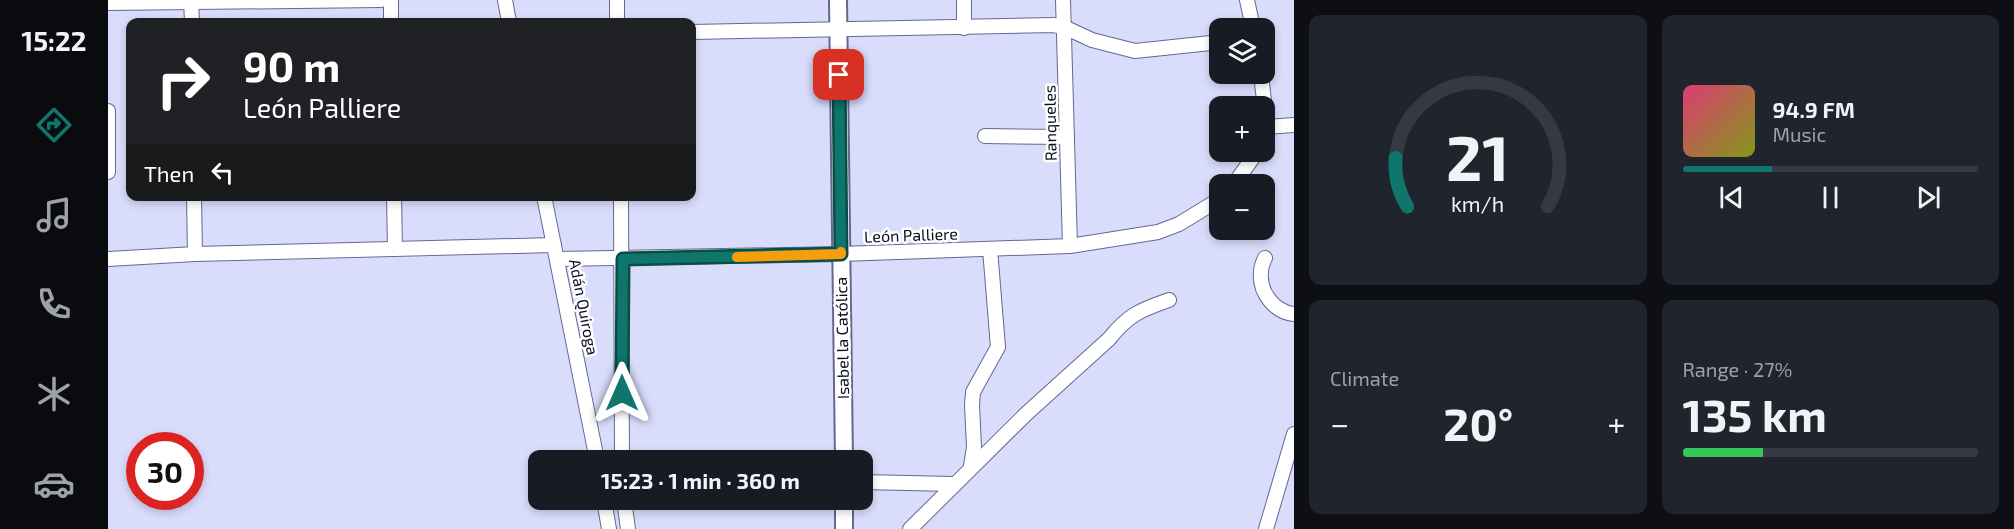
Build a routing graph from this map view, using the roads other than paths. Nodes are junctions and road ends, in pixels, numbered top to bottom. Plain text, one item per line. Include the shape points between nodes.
1 (381, 0) edge
2 (391, 0) edge
3 (505, 0) edge
4 (617, 0) edge
5 (838, 0) edge
6 (963, 0) edge
7 (1063, 0) edge
8 (1247, 0) edge
9 (191, 1) edge
10 (108, 3) edge
11 (192, 18) edge
12 (391, 18) edge
13 (508, 18) edge
14 (617, 18) edge
15 (1251, 18) edge
16 (1064, 27) junction
17 (964, 28) junction
18 (839, 30) junction
19 (696, 32) edge
20 (1209, 43) edge
21 (108, 111) edge
22 (1294, 125) edge
23 (1275, 128) edge
24 (985, 136) dead end
25 (1067, 137) junction
26 (108, 172) edge
27 (194, 201) edge
28 (394, 201) edge
29 (545, 201) edge
30 (621, 201) edge
31 (1209, 206) edge
32 (554, 245) junction
33 (1070, 246) junction
34 (395, 249) junction
35 (990, 249) junction
36 (195, 254) junction
37 (841, 254) junction
38 (1265, 258) dead end
39 (108, 259) edge
40 (558, 259) junction
41 (623, 259) junction
42 (1169, 300) dead end
43 (1294, 314) edge
44 (1294, 434) edge
45 (595, 450) edge
46 (622, 450) edge
47 (844, 450) edge
48 (971, 466) junction
49 (873, 482) edge
50 (953, 484) junction
51 (606, 510) edge
52 (625, 510) edge
53 (844, 510) edge
54 (609, 529) edge
55 (628, 529) edge
56 (844, 529) edge
57 (909, 529) edge
58 (1266, 529) edge

1 - 9 street
2 - 12 street
3 - 13 street
4 - 14 street
5 - 18 main road, Isabel la Católica
6 - 17 street
7 - 16 street, Ranqueles
8 - 15 street
9 - 10 street
9 - 11 street
16 - 17 street
16 - 20 street via 1092,40 1135,51
16 - 25 street, Ranqueles
17 - 18 street
18 - 19 street
18 - 37 main road, Isabel la Católica
21 - 26 street
22 - 23 street
24 - 25 street
25 - 33 street, Ranqueles
27 - 36 street
28 - 34 street
29 - 32 street, Adán Quiroga
30 - 41 street, Adán Quiroga
31 - 33 street, León Palliere via 1158,232
32 - 34 street
32 - 40 street, Adán Quiroga
33 - 35 street, León Palliere
34 - 36 street
35 - 37 street, León Palliere
35 - 48 street via 998,347 973,392
36 - 39 street
37 - 41 street, León Palliere
37 - 47 main road, Isabel la Católica
38 - 43 street via 1260,273 1268,299
40 - 41 street, León Palliere
40 - 45 street, Adán Quiroga
41 - 46 street, Adán Quiroga
42 - 48 street via 1131,316
44 - 58 street
48 - 50 street
49 - 50 street
50 - 57 street
51 - 54 street
52 - 55 street
53 - 56 main road

